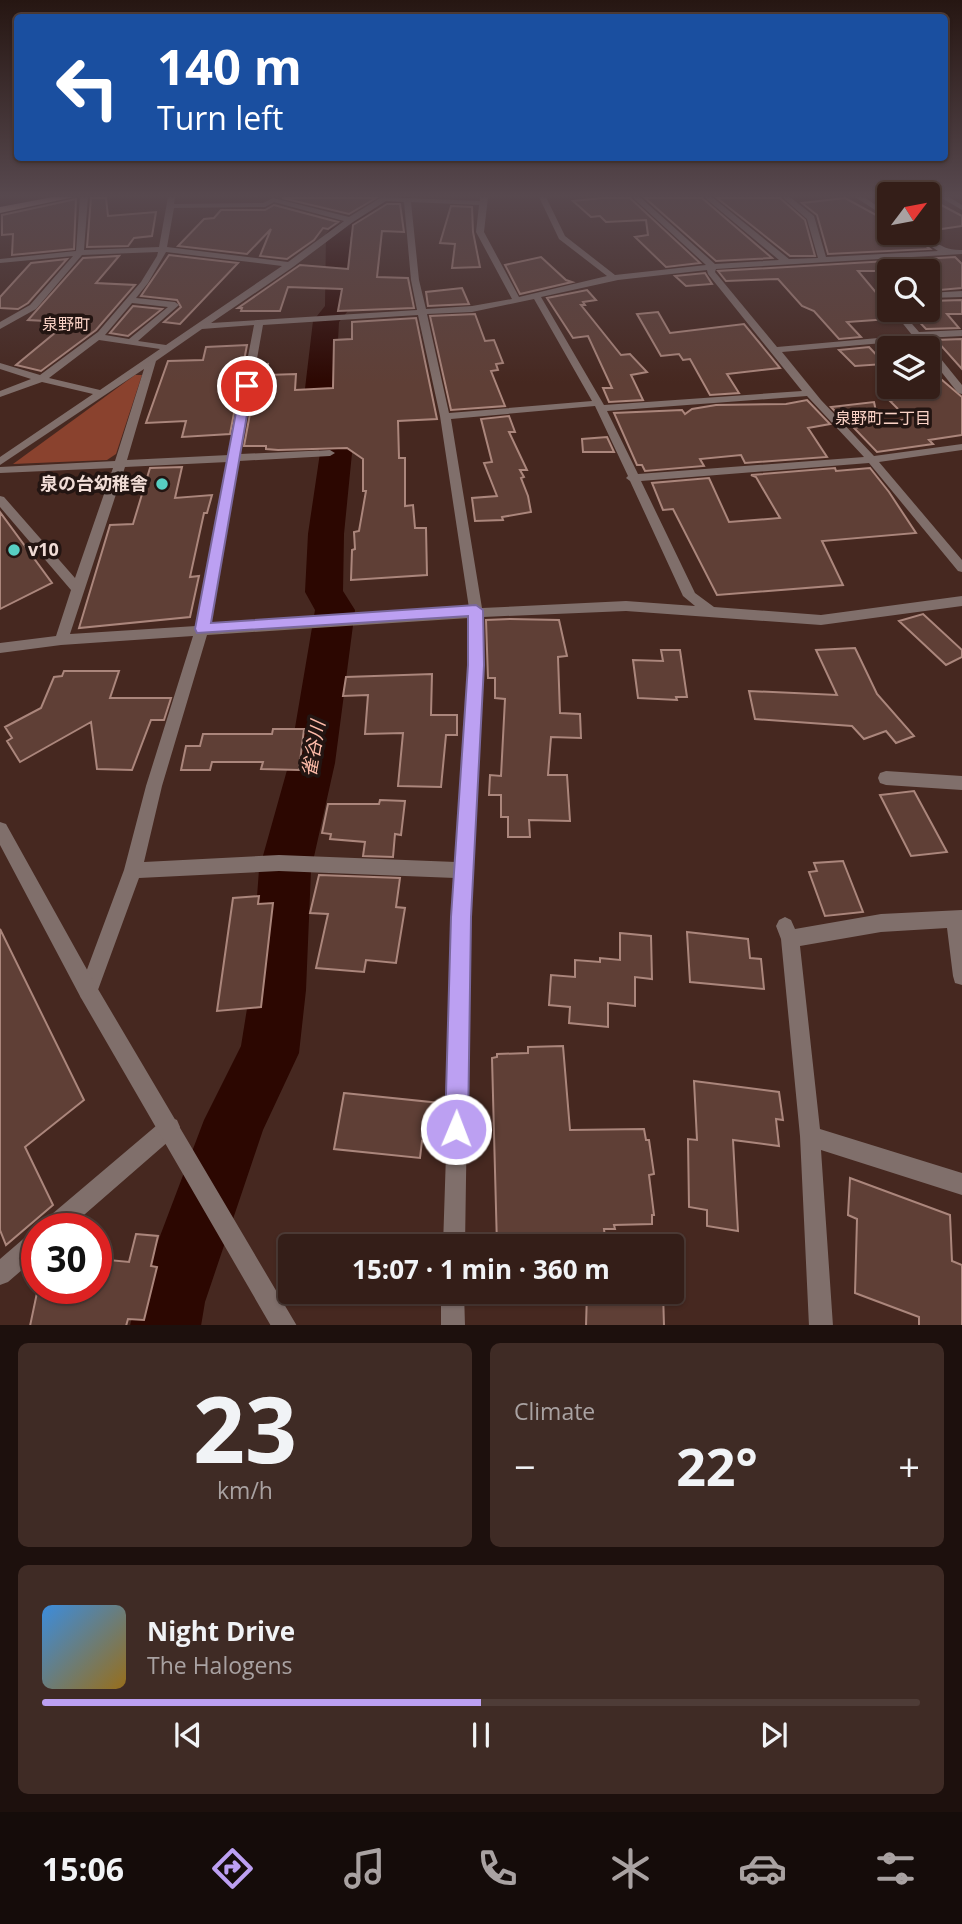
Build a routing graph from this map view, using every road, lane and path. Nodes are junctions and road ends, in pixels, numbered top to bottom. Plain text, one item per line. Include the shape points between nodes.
1 (21, 259) edge
2 (74, 259) edge
3 (157, 259) edge
4 (241, 259) edge
5 (298, 259) edge
6 (413, 259) edge
7 (494, 259) edge
8 (590, 259) edge
9 (704, 259) edge
10 (783, 259) edge
11 (822, 259) joint
12 (826, 259) edge
13 (0, 261) edge
14 (786, 261) junction
15 (290, 265) junction
16 (712, 266) junction
17 (614, 278) junction
18 (962, 295) edge
19 (940, 296) edge
20 (537, 297) junction
21 (129, 300) junction
22 (517, 301) junction
23 (424, 311) junction
24 (259, 321) junction
25 (907, 322) edge
26 (0, 326) edge
27 (200, 326) junction
28 (962, 333) edge
29 (919, 336) joint
30 (97, 337) junction
31 (877, 340) edge
32 (131, 342) junction
33 (169, 348) junction
34 (777, 350) junction
35 (151, 360) junction
36 (940, 361) edge
37 (0, 366) edge
38 (41, 379) junction
39 (958, 382) edge
40 (962, 391) edge
41 (102, 393) junction
42 (810, 393) junction
43 (0, 394) edge
44 (600, 406) junction
45 (444, 416) junction
46 (962, 447) edge
47 (330, 453) dead end
48 (234, 458) junction
49 (871, 460) junction
50 (0, 462) edge
51 (120, 464) junction
52 (0, 470) edge
53 (632, 478) junction
54 (0, 500) edge
55 (962, 568) edge
56 (78, 589) junction
57 (962, 601) edge
58 (476, 610) junction
59 (709, 610) junction
60 (202, 629) junction
61 (61, 640) junction
62 (0, 648) edge
63 (886, 778) dead end
64 (962, 783) edge
65 (0, 828) edge
66 (5, 849) edge
67 (133, 870) junction
68 (463, 870) junction
69 (958, 919) edge
70 (962, 976) edge
71 (88, 991) junction
72 (170, 1127) junction
73 (810, 1136) junction
74 (962, 1184) edge
75 (70, 1213) edge
76 (454, 1234) edge
77 (21, 1256) edge
78 (0, 1274) edge
79 (453, 1304) edge
80 (285, 1325) edge
81 (453, 1325) edge
82 (821, 1325) edge

1 - 13 street
2 - 26 street via 33,307
3 - 21 street
4 - 15 street
5 - 15 street
6 - 23 street
7 - 22 street
8 - 17 street
9 - 16 street
10 - 14 street
11 - 12 street
11 - 14 street
14 - 16 street
15 - 27 street
16 - 17 street
16 - 34 street via 711,272
17 - 20 street
18 - 19 street
20 - 22 street
20 - 44 street
21 - 30 street
21 - 32 street via 175,305
22 - 23 street
23 - 24 street
23 - 45 street
24 - 27 street
24 - 48 street
25 - 29 street
27 - 33 street
28 - 29 street
30 - 32 street
30 - 38 street
31 - 34 street
32 - 33 street
33 - 35 street
34 - 42 street
35 - 41 street
35 - 51 street
36 - 39 street
37 - 38 street
38 - 41 street
38 - 43 street
39 - 40 street
41 - 50 street
42 - 44 street
42 - 49 street
44 - 45 street
44 - 53 street
45 - 58 street
46 - 49 street
47 - 48 street
48 - 51 street
48 - 60 street
49 - 53 street
49 - 55 street
51 - 52 street
51 - 56 street
53 - 59 street via 690,596
54 - 56 street
56 - 61 street
57 - 59 street via 821,620
58 - 59 street via 626,606
58 - 60 street
58 - 68 street
60 - 61 street
60 - 67 street
61 - 62 street
63 - 64 street
65 - 66 street
66 - 71 street
67 - 68 street via 300,863
67 - 71 street
68 - 76 street
69 - 70 street
69 - 73 street via 787,932
71 - 72 street
72 - 75 street
72 - 80 street
73 - 74 street
73 - 82 street
77 - 78 street
79 - 81 street

